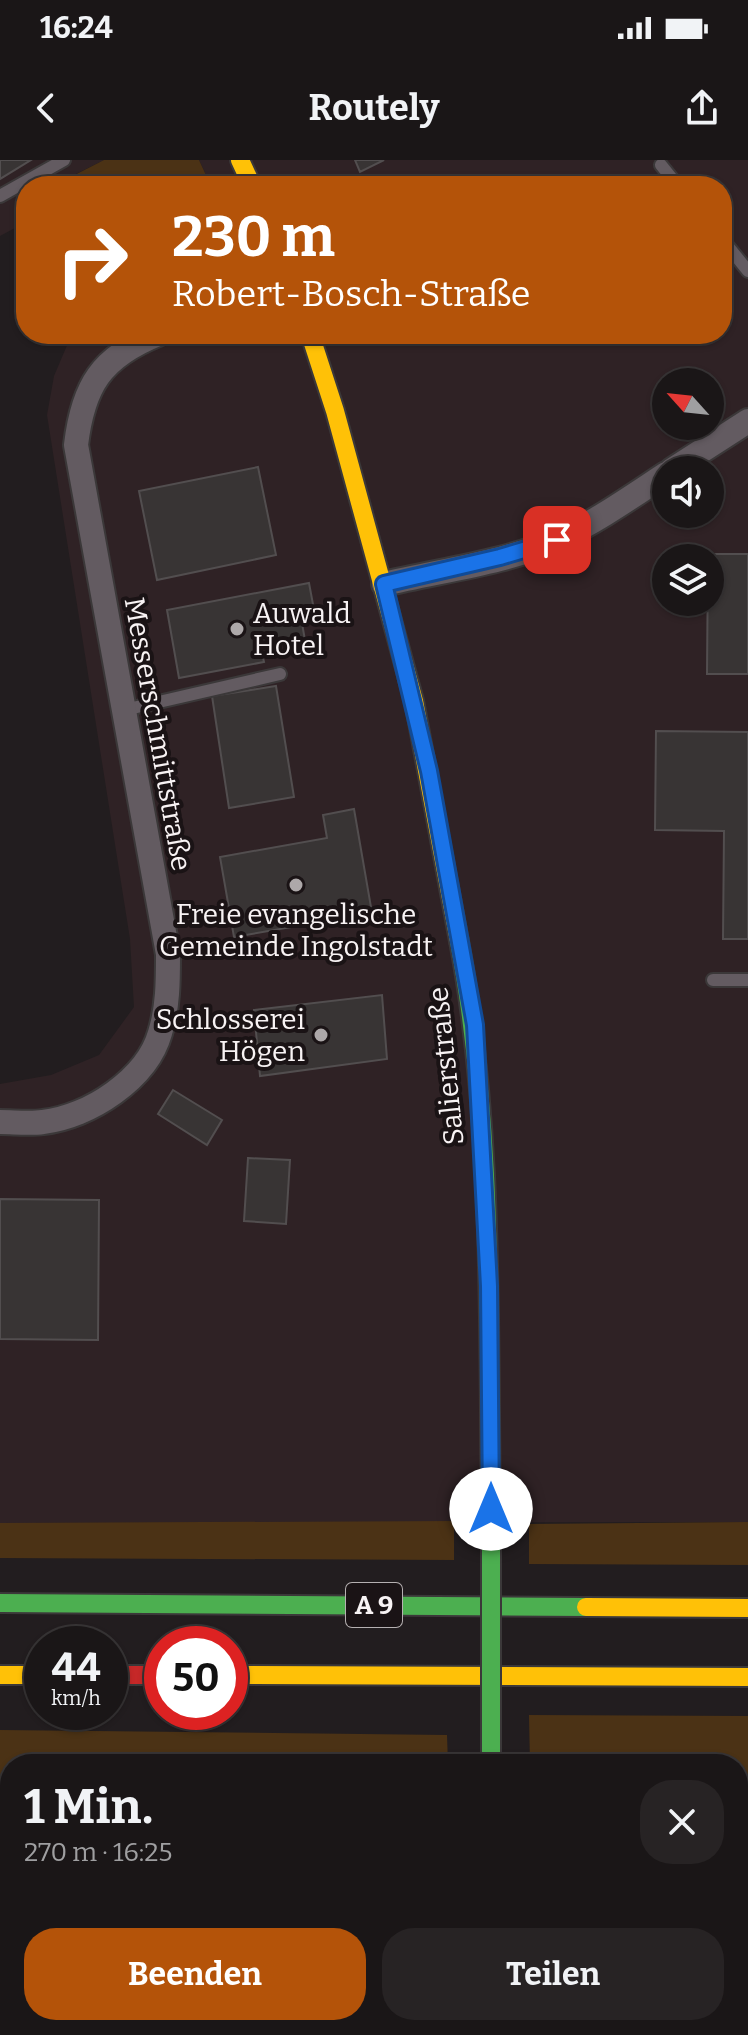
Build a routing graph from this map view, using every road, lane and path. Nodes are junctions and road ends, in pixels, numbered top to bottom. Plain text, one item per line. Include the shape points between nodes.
1 (64, 160) edge
2 (661, 165) dead end
3 (36, 176) edge
4 (670, 176) edge
5 (732, 251) edge
6 (748, 271) edge
7 (138, 344) edge
8 (313, 344) edge
9 (748, 421) edge
10 (694, 456) edge
11 (652, 483) edge
12 (384, 584) junction
13 (280, 674) dead end
14 (124, 710) junction
15 (713, 980) dead end
16 (748, 980) edge
17 (0, 1122) edge
18 (0, 1603) edge
19 (748, 1608) edge
20 (0, 1675) edge
21 (24, 1675) edge
22 (248, 1675) edge
23 (748, 1677) edge
24 (491, 1754) edge

1 - 3 lane
2 - 4 lane
5 - 6 lane
7 - 14 street, Messerschmittstraße via 118,354 95,378 80,410 76,445
8 - 12 main road, Salierstraße
9 - 10 street
11 - 12 street via 557,540
12 - 24 main road, Salierstraße, bridge via 429,771 475,1025 488,1245
13 - 14 lane
14 - 17 street, Messerschmittstraße via 168,954 168,997 160,1037 142,1065 93,1107 45,1122
15 - 16 lane
18 - 19 main road, A 9
20 - 21 main road
22 - 23 main road

